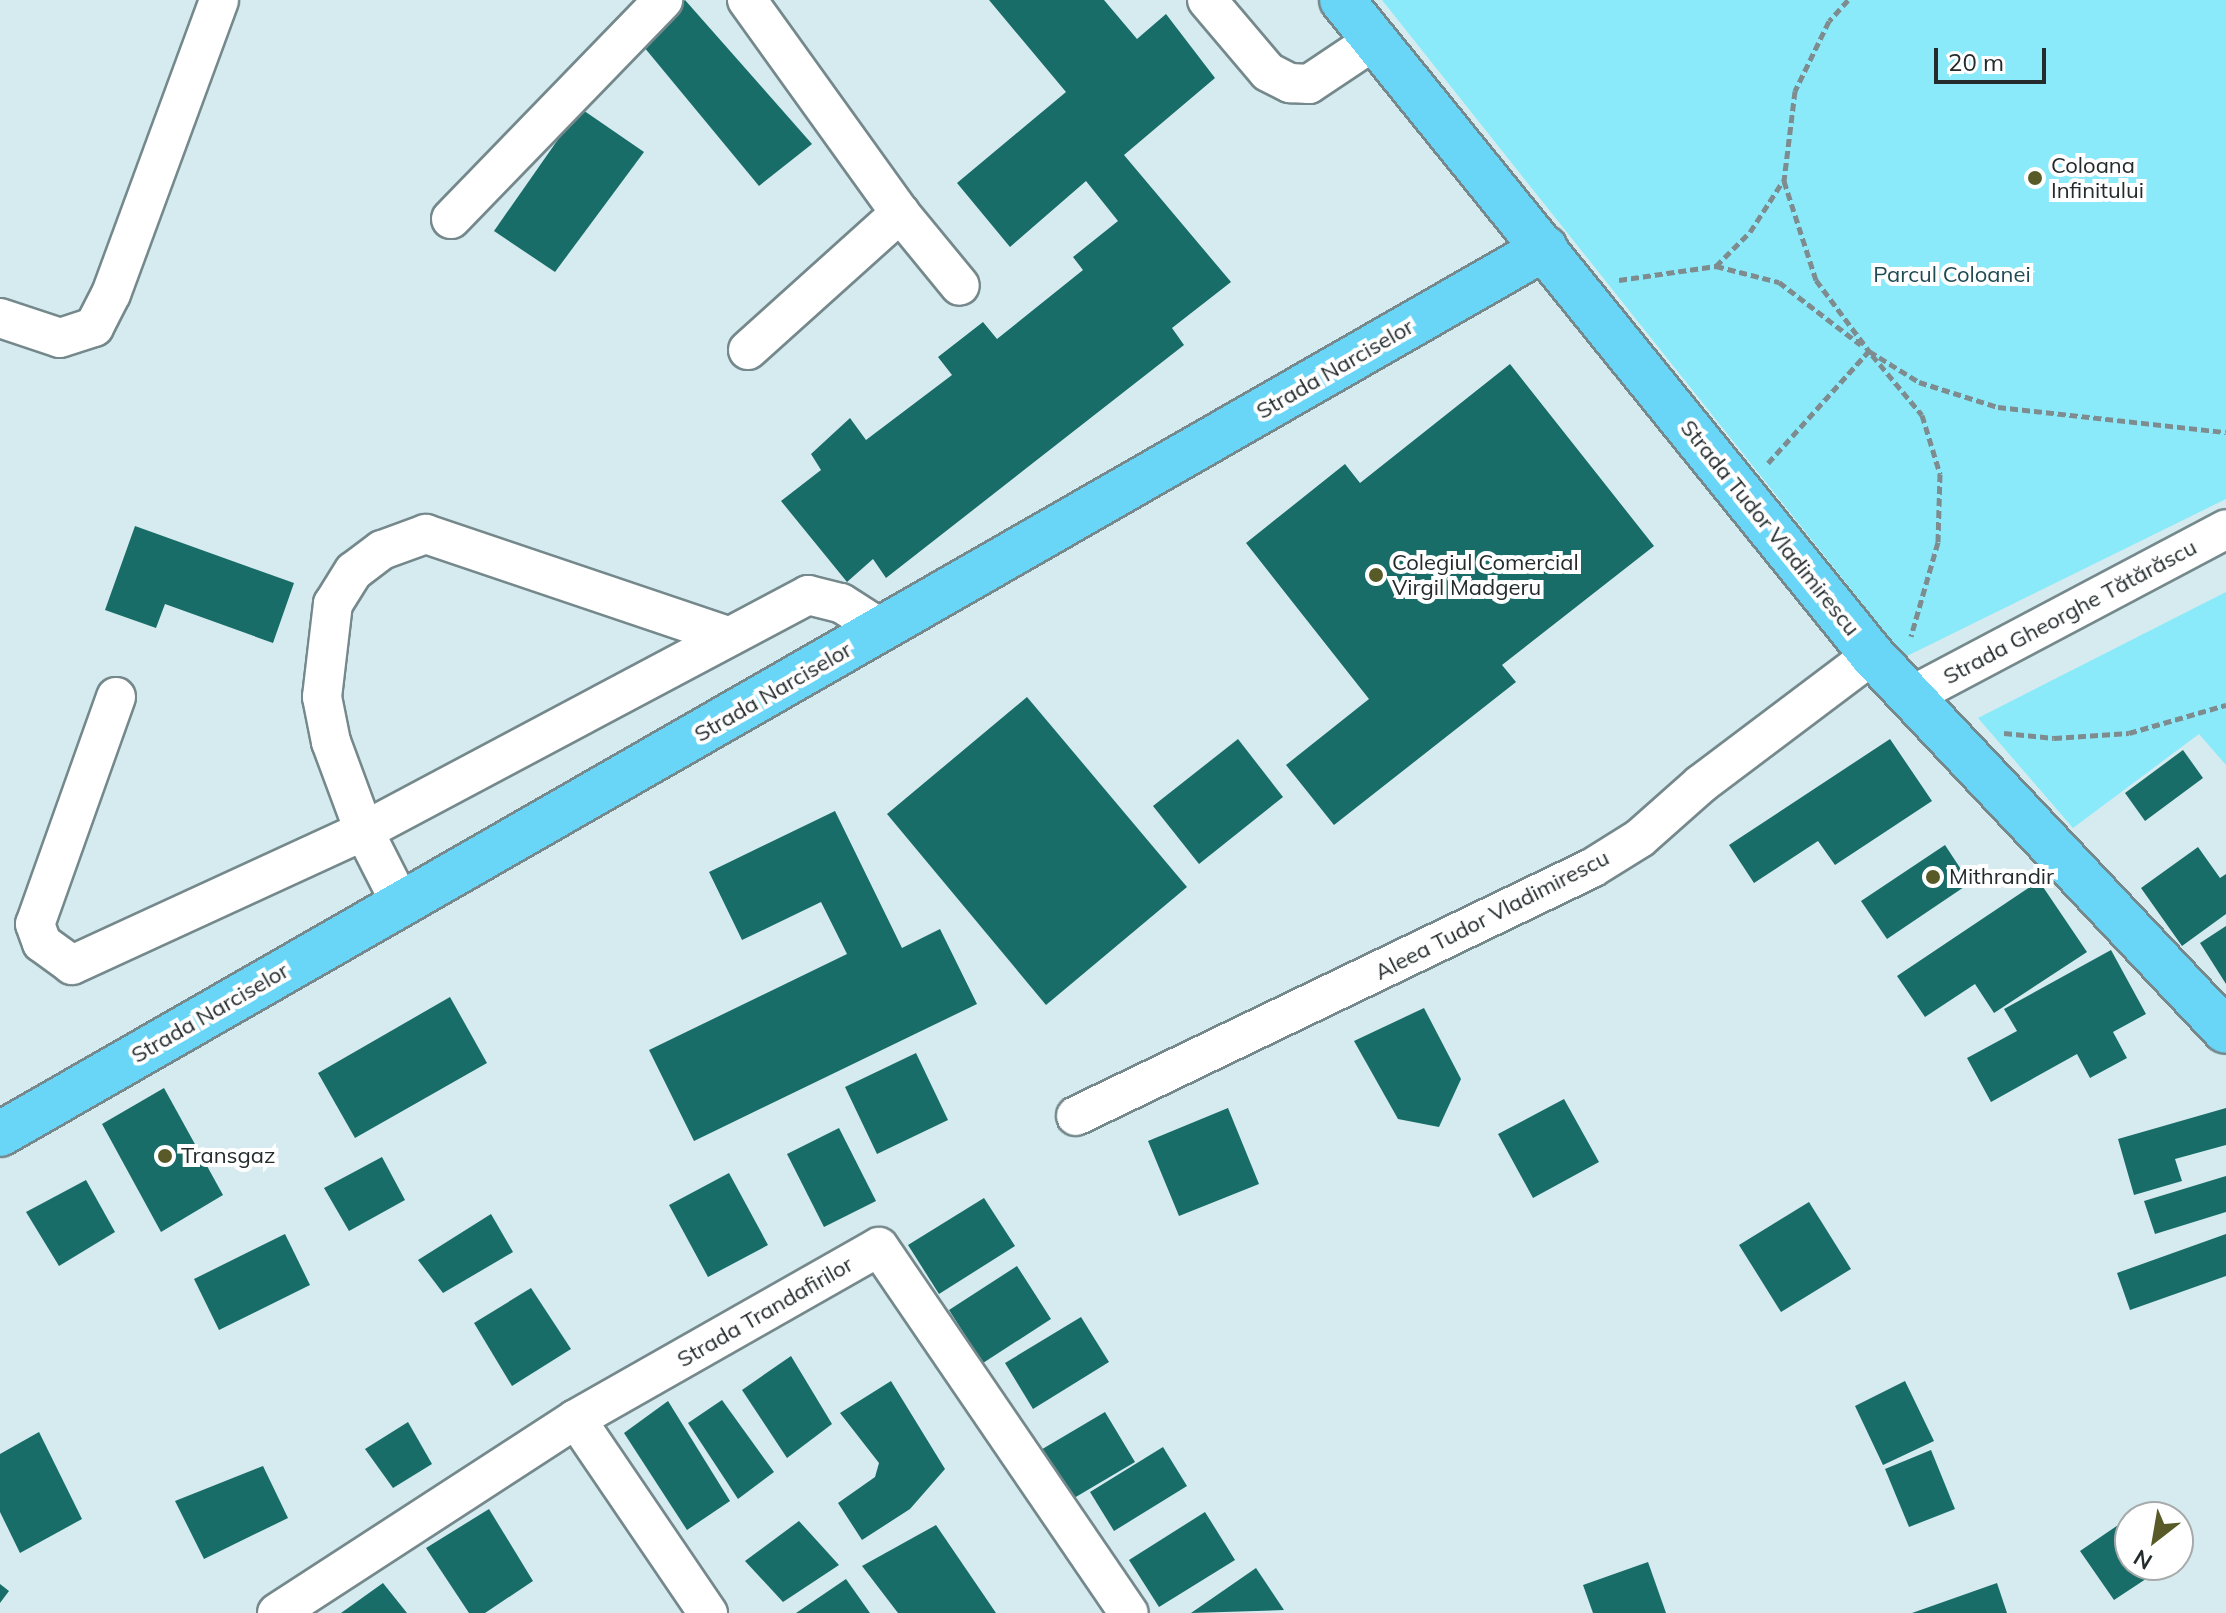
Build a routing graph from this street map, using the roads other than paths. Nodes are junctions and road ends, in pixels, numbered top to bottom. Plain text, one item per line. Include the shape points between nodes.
1 (219, 0) edge
2 (663, 0) edge
3 (747, 0) edge
4 (1207, 0) edge
5 (1342, 0) edge
6 (1375, 40) junction
7 (900, 213) junction
8 (451, 219) dead end
9 (1545, 248) junction
10 (960, 286) dead end
11 (0, 318) edge
12 (748, 350) dead end
13 (2226, 529) edge
14 (883, 630) junction
15 (728, 636) junction
16 (1895, 677) junction
17 (116, 697) dead end
18 (364, 831) junction
19 (401, 904) junction
20 (2226, 1031) edge
21 (1076, 1116) dead end
22 (0, 1134) edge
23 (576, 1419) junction
24 (277, 1613) edge
25 (708, 1613) edge
26 (1129, 1613) edge

1 - 11 street via 111,294 94,327 60,338
2 - 8 street
3 - 7 street
4 - 6 street via 1268,72 1290,83 1309,84
5 - 6 main road, Strada Tudor Vladimirescu
6 - 9 main road, Strada Tudor Vladimirescu
7 - 10 street
7 - 12 street
9 - 14 main road, Strada Narciselor
9 - 16 main road, Strada Tudor Vladimirescu
13 - 16 street, Strada Gheorghe Tătărăscu
14 - 15 street via 841,603 808,595
14 - 19 main road, Strada Narciselor
15 - 18 street
15 - 18 street via 426,534 382,550 354,571 333,604 322,697 331,742
16 - 20 main road, Strada Tudor Vladimirescu
16 - 21 street, Aleea Tudor Vladimirescu via 1701,784 1640,838 1592,868
17 - 18 street via 35,924 53,956 72,965 86,962
18 - 19 street
19 - 22 main road, Strada Narciselor
23 - 24 street, Strada Trandafirilor
23 - 25 street
23 - 26 street, Strada Trandafirilor via 879,1247

